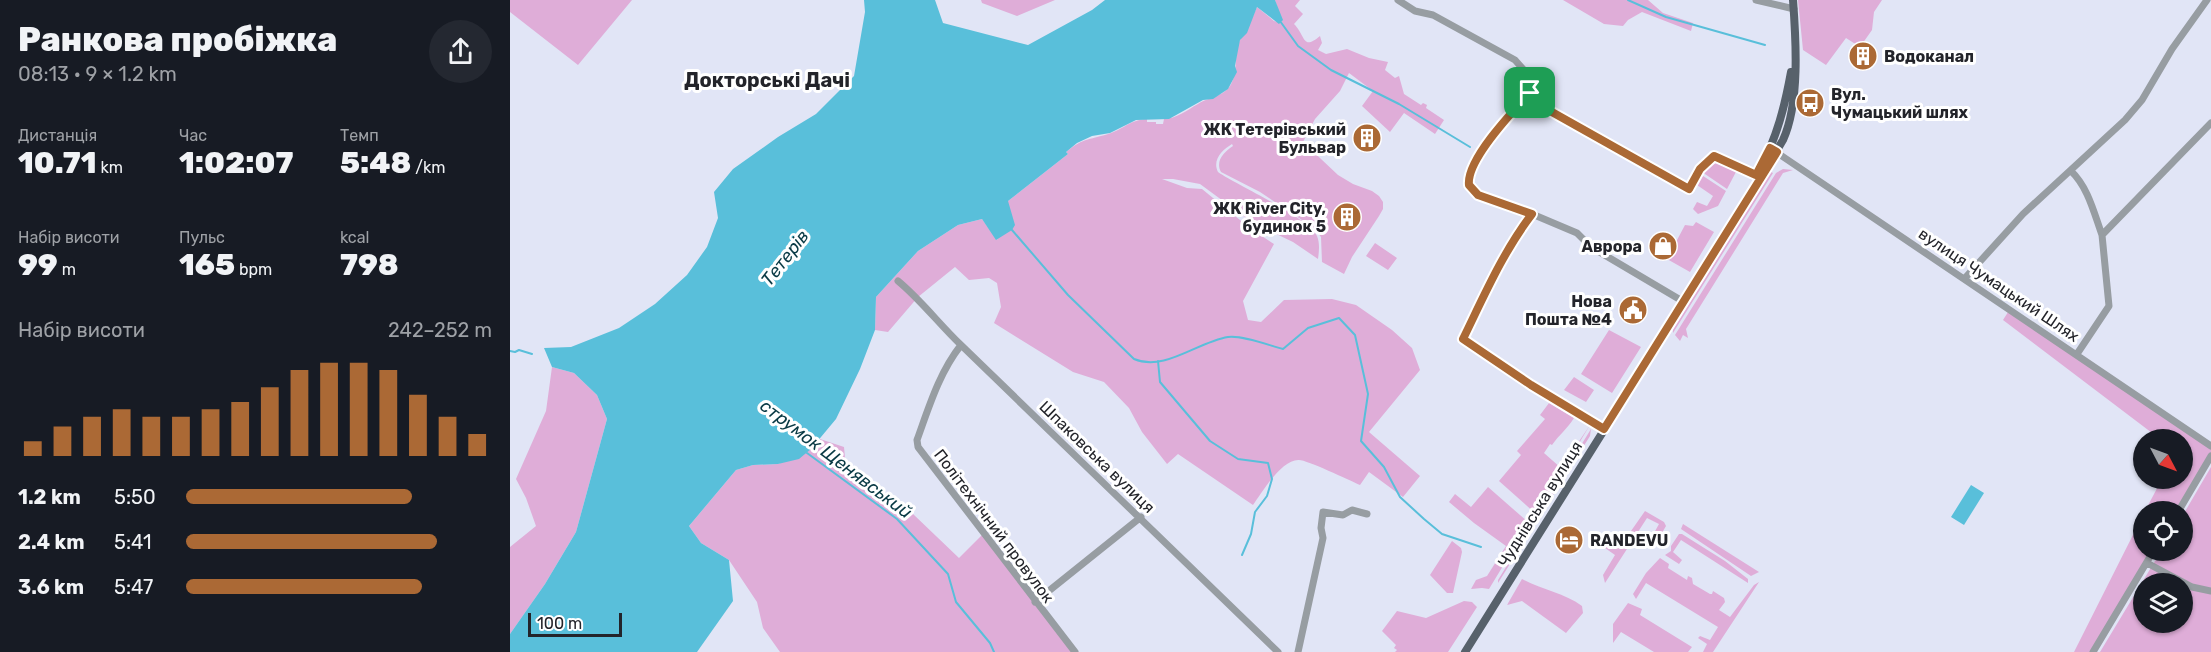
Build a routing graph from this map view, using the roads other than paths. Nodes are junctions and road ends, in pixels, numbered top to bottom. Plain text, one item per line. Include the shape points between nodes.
1 (1398, 0) edge
2 (1756, 0) edge
3 (2207, 0) edge
4 (1793, 5) edge
5 (1530, 93) junction
6 (2211, 123) edge
7 (1774, 150) junction
8 (2071, 171) junction
9 (1759, 176) junction
10 (1532, 214) junction
11 (2102, 235) junction
12 (1965, 278) junction
13 (898, 281) dead end
14 (1682, 301) junction
15 (961, 345) junction
16 (2077, 354) junction
17 (1602, 428) junction
18 (2211, 446) edge
19 (2211, 456) edge
20 (2184, 501) edge
21 (1367, 514) dead end
22 (1140, 518) junction
23 (2146, 563) joint
24 (2211, 591) edge
25 (1035, 602) junction
26 (1075, 652) edge
27 (1278, 652) edge
28 (1298, 652) edge
29 (1463, 652) edge
30 (2093, 652) edge

1 - 5 street via 1515,60 1523,69
2 - 4 street
3 - 8 street via 2142,100
4 - 7 main road, Чуднівська вулиця via 1793,107 1786,134
5 - 9 street via 1543,107 1689,189 1700,169 1714,156
5 - 10 street via 1492,134 1468,180 1474,192
6 - 11 street
7 - 9 main road, Чуднівська вулиця
7 - 12 street, вулиця Чумацький Шлях
8 - 11 street via 2087,194
8 - 12 street via 2023,213
9 - 14 main road, Чуднівська вулиця
10 - 14 street via 1577,233 1591,247
10 - 17 street via 1497,270 1463,339
11 - 16 street via 2109,306
12 - 16 street, вулиця Чумацький Шлях
13 - 15 street, Шпаковська вулиця via 918,297
14 - 17 main road, Чуднівська вулиця
15 - 22 street, Шпаковська вулиця
15 - 25 street, Політехнічний провулок via 934,393 918,447
16 - 18 street, вулиця Чумацький Шлях
17 - 29 main road, Чуднівська вулиця
19 - 20 street
21 - 28 street via 1353,510 1343,514 1323,512 1323,538
22 - 25 street
22 - 27 street, Шпаковська вулиця
23 - 24 street via 2192,587
23 - 30 street
25 - 26 street, Політехнічний провулок

